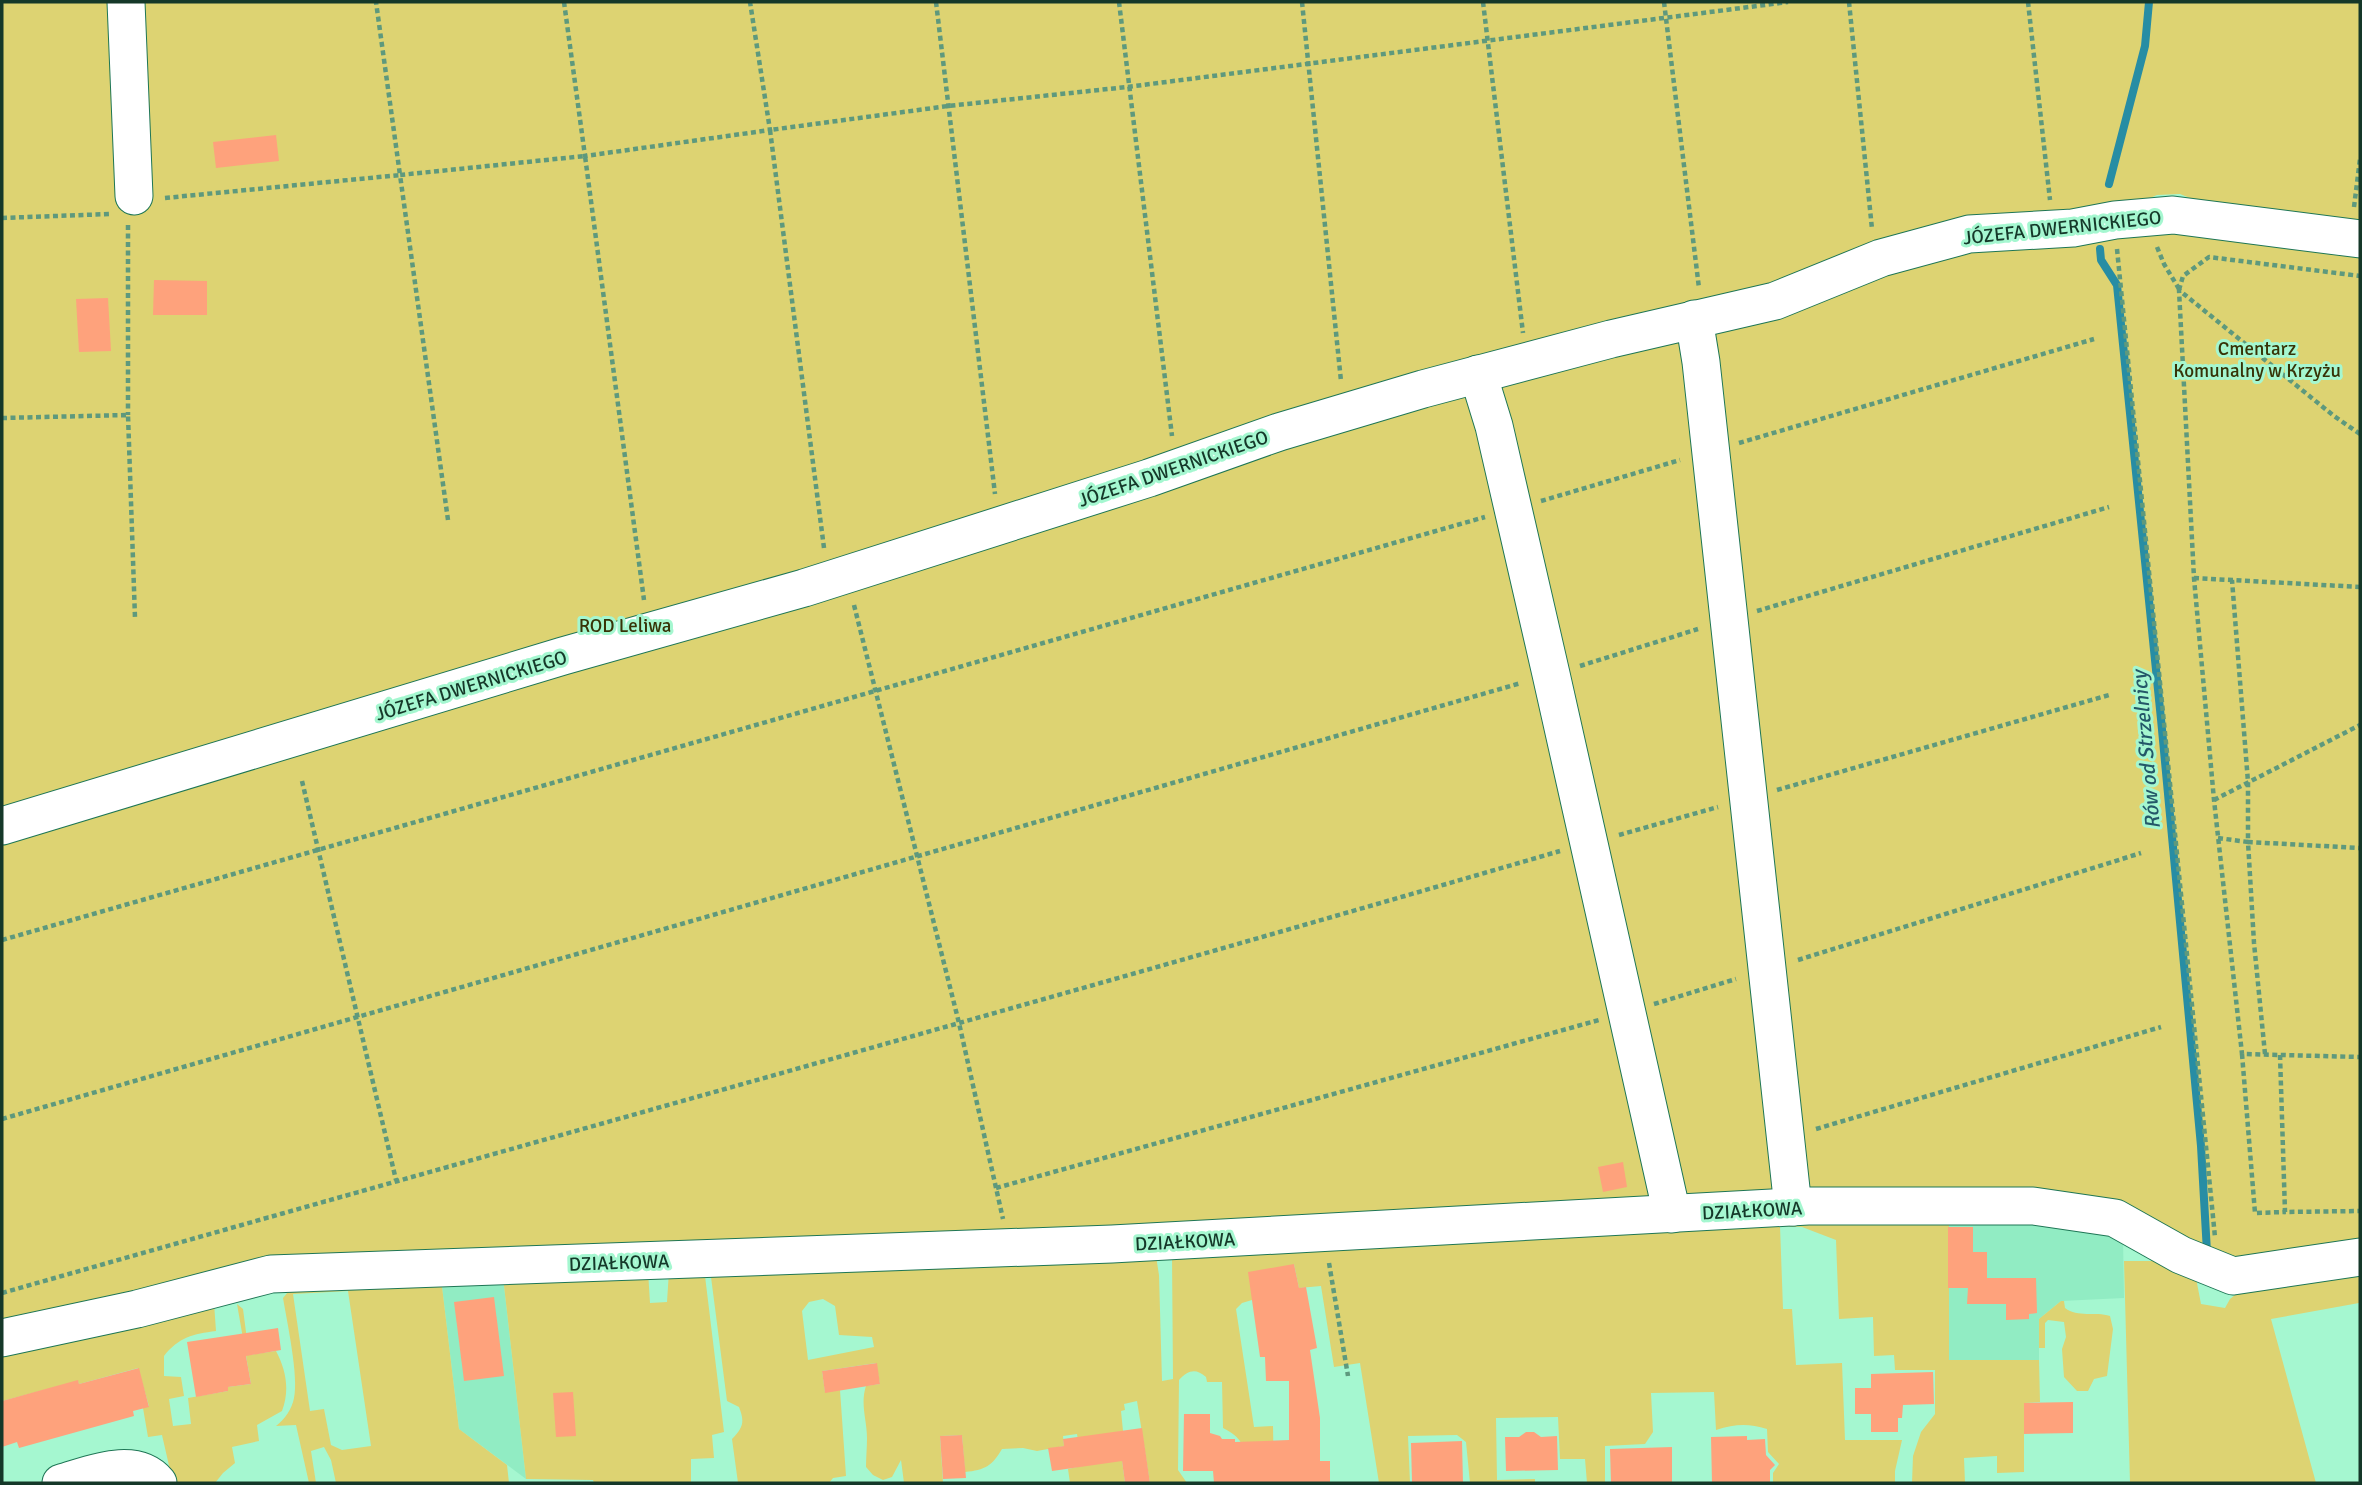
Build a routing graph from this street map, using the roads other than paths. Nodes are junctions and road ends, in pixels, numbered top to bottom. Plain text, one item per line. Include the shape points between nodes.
1 (126, 2) edge
2 (131, 205) road end
3 (2356, 239) edge
4 (1700, 317) junction
5 (1478, 374) junction
6 (2, 826) edge
7 (1793, 1207) junction
8 (1672, 1214) junction
9 (2360, 1257) edge
10 (2, 1338) edge
11 (61, 1483) edge
12 (158, 1483) edge

1 - 2 street
3 - 4 street, JÓZEFA DWERNICKIEGO via 2173,215 1969,234 1881,258 1775,301
4 - 5 street, JÓZEFA DWERNICKIEGO
4 - 7 street
5 - 6 street, JÓZEFA DWERNICKIEGO via 1279,432 837,577
5 - 8 street via 1494,426
7 - 8 street, DZIAŁKOWA
7 - 9 street, DZIAŁKOWA via 2034,1206 2115,1218 2181,1255 2233,1276
8 - 10 street, DZIAŁKOWA via 1009,1247 271,1275
11 - 12 street via 126,1469 143,1471

